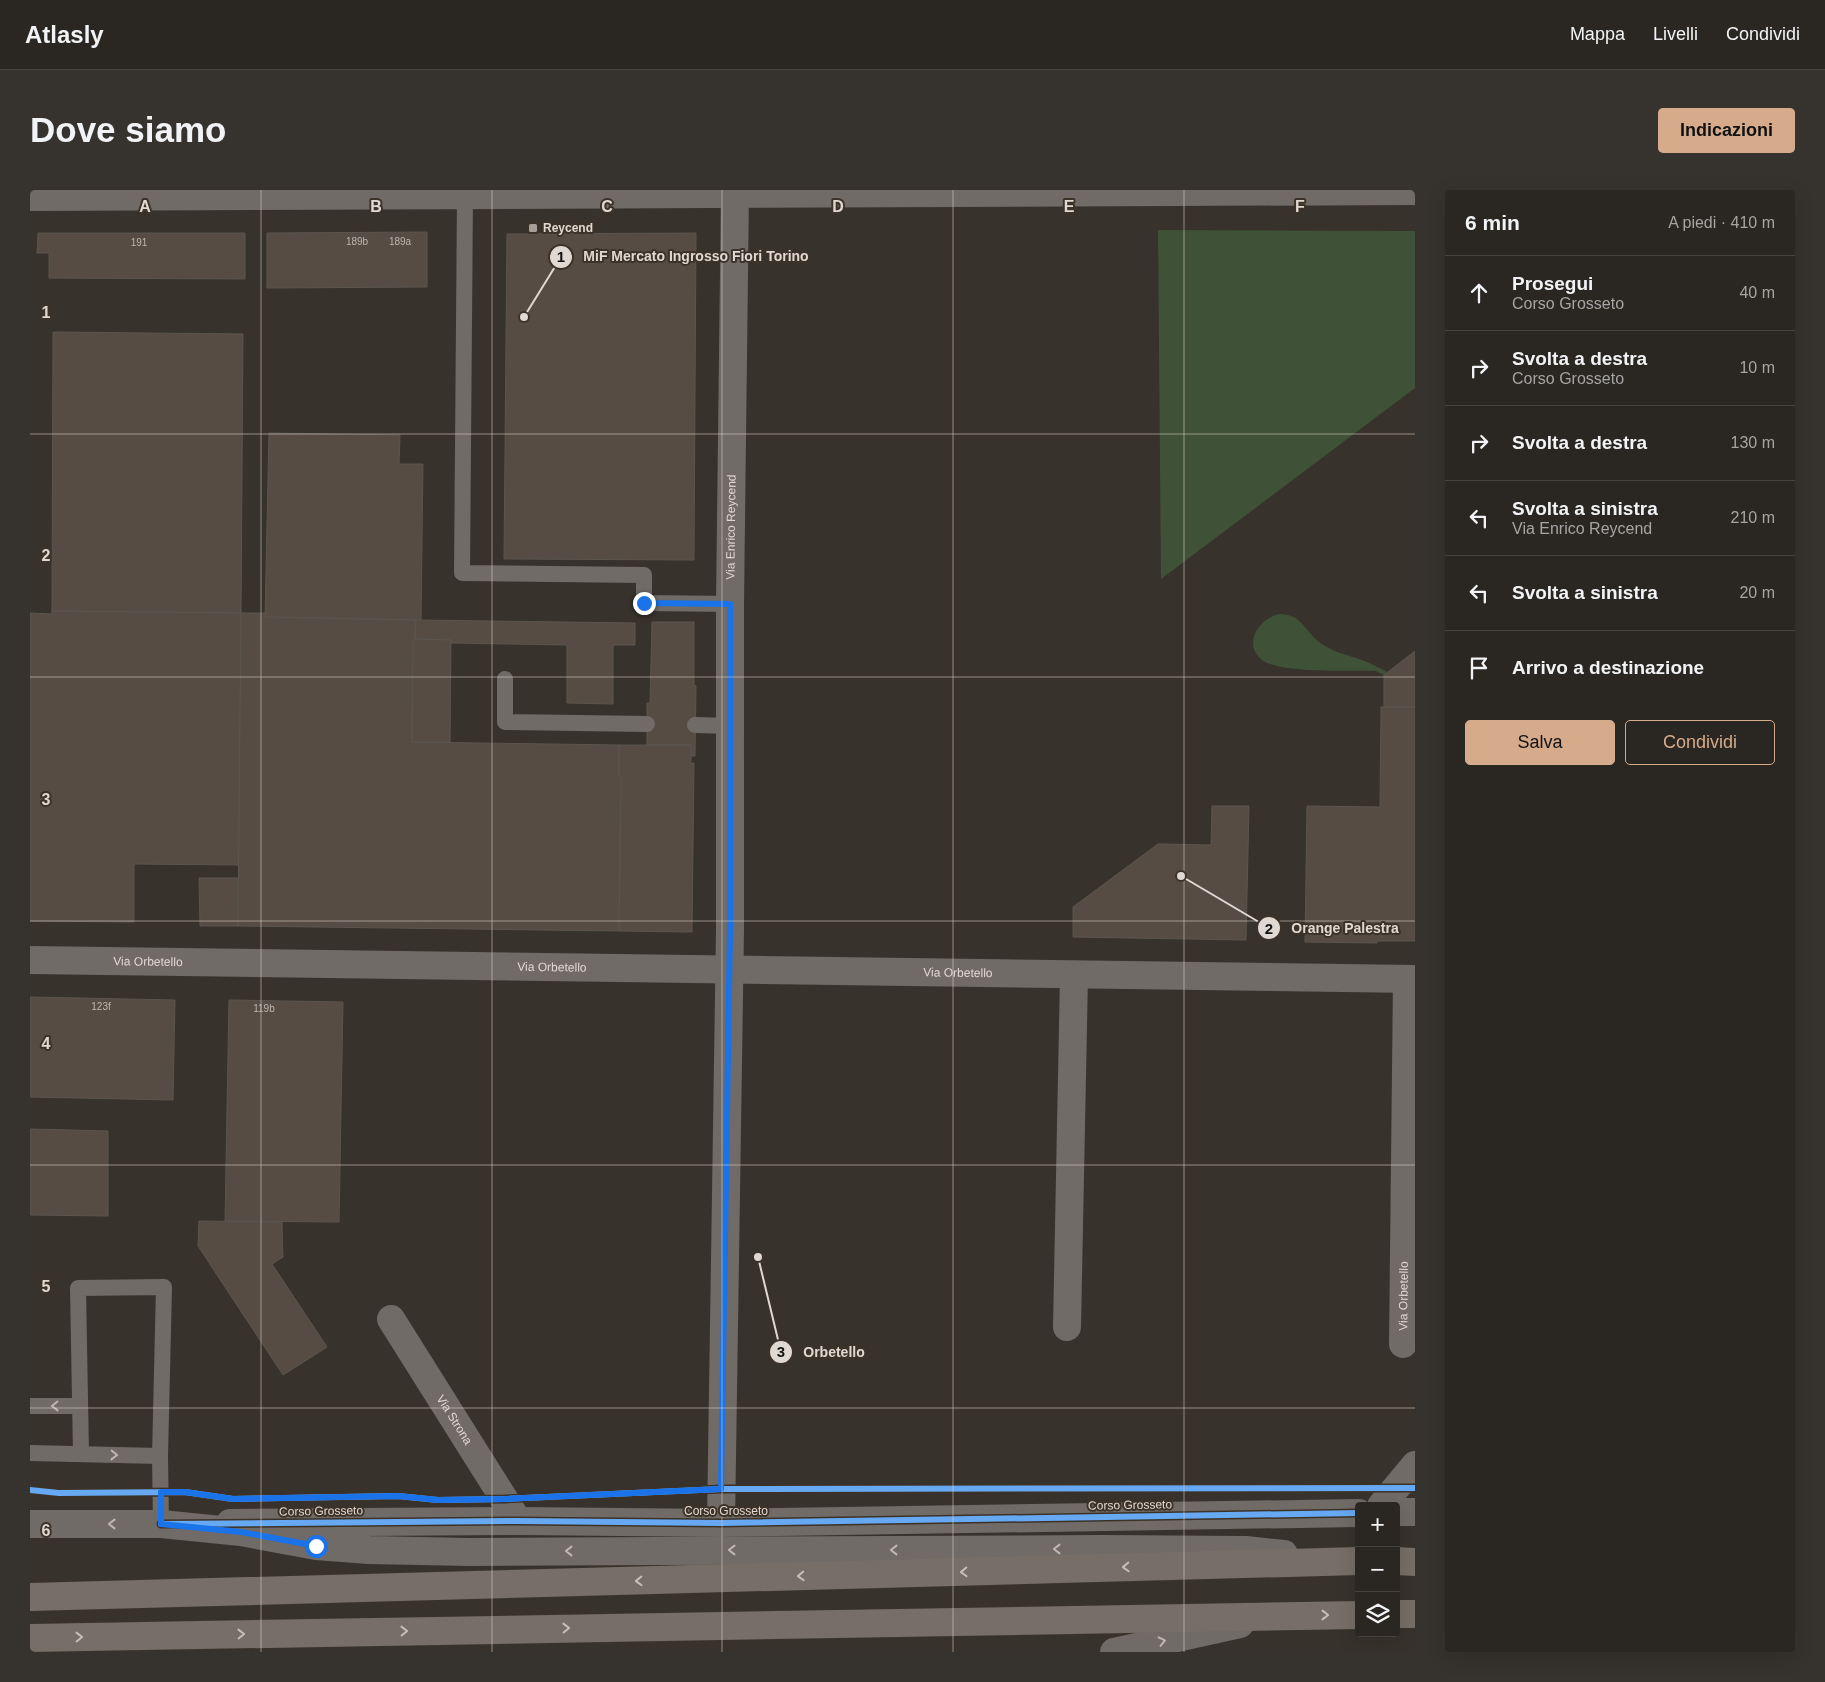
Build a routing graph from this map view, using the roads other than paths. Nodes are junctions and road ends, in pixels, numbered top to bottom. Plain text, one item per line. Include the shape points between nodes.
1 (1415, 191) edge
2 (735, 192) edge
3 (465, 196) junction
4 (30, 197) edge
5 (730, 604) junction
6 (505, 679) dead end
7 (647, 724) dead end
8 (695, 725) dead end
9 (730, 726) junction
10 (30, 960) edge
11 (729, 969) junction
12 (1074, 974) junction
13 (1411, 979) edge
14 (391, 1319) dead end
15 (1068, 1327) dead end
16 (1403, 1344) dead end
17 (30, 1406) edge
18 (80, 1406) junction
19 (30, 1453) edge
20 (81, 1454) junction
21 (160, 1456) junction
22 (1415, 1465) edge
23 (1384, 1502) edge
24 (1400, 1512) edge
25 (1415, 1512) edge
26 (1355, 1513) edge
27 (518, 1521) junction
28 (721, 1523) junction
29 (30, 1524) edge
30 (161, 1524) junction
31 (1354, 1561) edge
32 (1400, 1561) edge
33 (1415, 1562) edge
34 (30, 1598) edge
35 (1355, 1614) edge
36 (1400, 1614) edge
37 (1415, 1614) edge
38 (1292, 1615) junction
39 (30, 1638) edge
40 (1114, 1652) edge

1 - 2 street
2 - 3 street
2 - 5 street, Via Enrico Reycend
3 - 4 street
3 - 5 lane via 462,573 644,576 644,603
5 - 9 street, Via Enrico Reycend
6 - 7 lane via 505,722
8 - 9 lane
9 - 11 street, Via Enrico Reycend
10 - 11 street, Via Orbetello
11 - 12 street, Via Orbetello
11 - 28 street, Via Enrico Reycend
12 - 13 street, Via Orbetello
12 - 15 street
13 - 16 street, Via Orbetello
14 - 27 street, Via Strona
18 -> 17 lane
18 - 20 lane
18 - 21 lane via 78,1288 164,1287
19 - 20 lane
20 -> 21 lane
21 - 30 lane
22 - 23 street
24 - 25 street
26 - 28 street, Corso Grosseto
27 - 28 street, Corso Grosseto
27 - 30 street, Corso Grosseto
30 -> 29 street, Corso Grosseto
31 -> 30 street, Corso Grosseto via 1236,1550 369,1550 316,1546 241,1532
31 -> 34 main road, Corso Grosseto
32 - 33 main road
38 -> 35 main road
36 - 37 main road
39 -> 38 main road
40 -> 38 street

